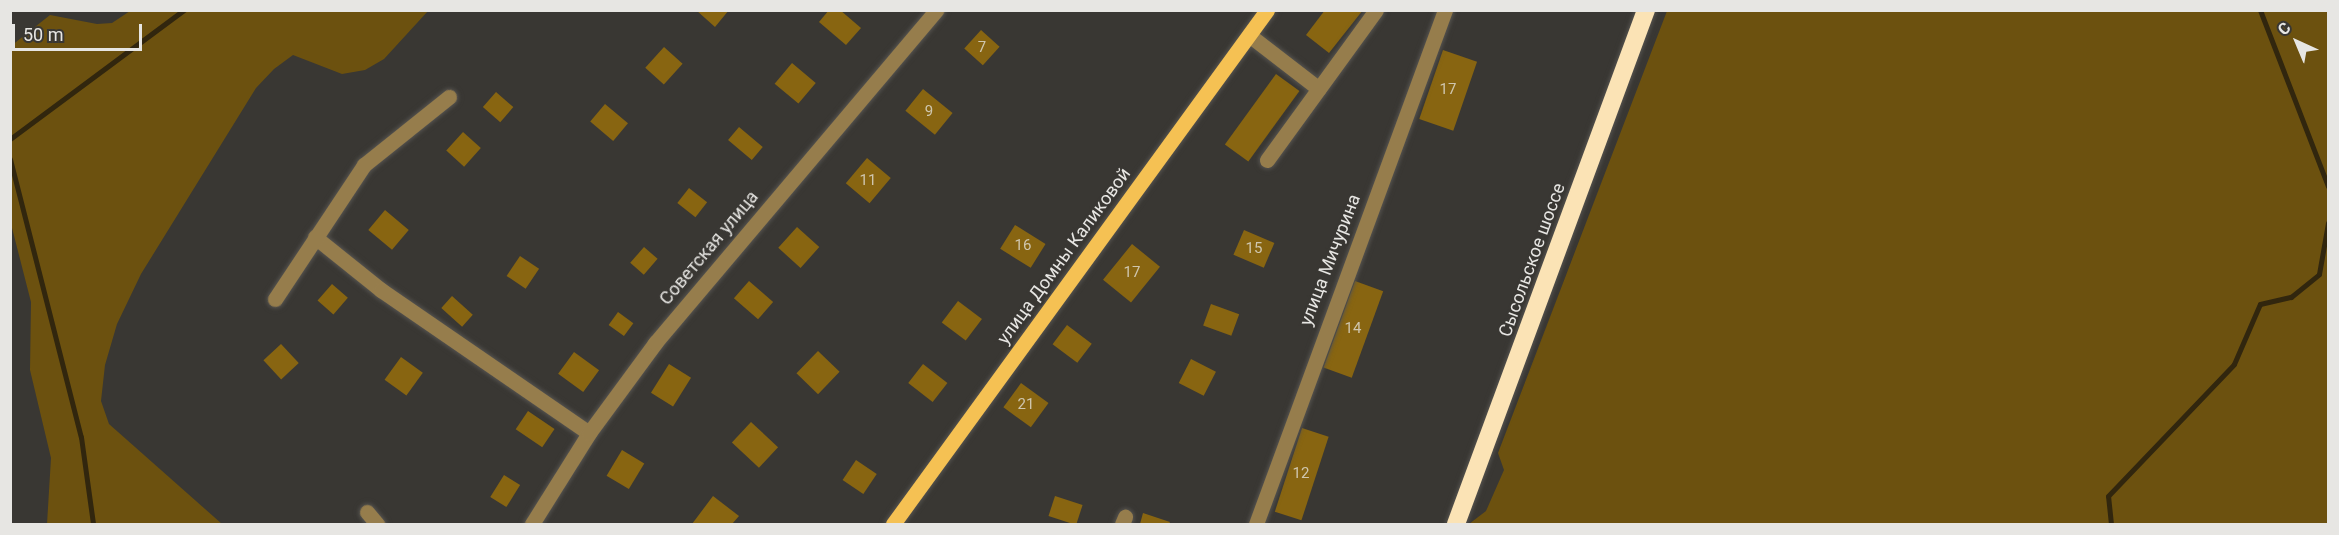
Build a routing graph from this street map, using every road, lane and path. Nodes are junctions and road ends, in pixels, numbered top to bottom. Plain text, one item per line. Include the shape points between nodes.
1 (936, 10) edge
2 (1267, 10) edge
3 (1376, 10) edge
4 (1445, 10) edge
5 (1646, 10) edge
6 (1249, 35) junction
7 (1319, 89) junction
8 (449, 97) dead end
9 (1267, 160) dead end
10 (315, 237) junction
11 (274, 299) dead end
12 (589, 434) junction
13 (367, 512) dead end
14 (377, 525) edge
15 (532, 525) edge
16 (893, 525) edge
17 (1256, 525) edge
18 (1456, 525) edge

1 - 12 street, Советская улица via 655,343
2 - 6 main road, улица Домны Каликовой
3 - 7 street
4 - 17 street, улица Мичурина
5 - 18 highway, Сысольское шоссе
6 - 7 street
6 - 16 main road, улица Домны Каликовой
7 - 9 street
8 - 10 street via 364,165
10 - 11 street
10 - 12 street via 389,297
12 - 15 street, Советская улица
13 - 14 street

